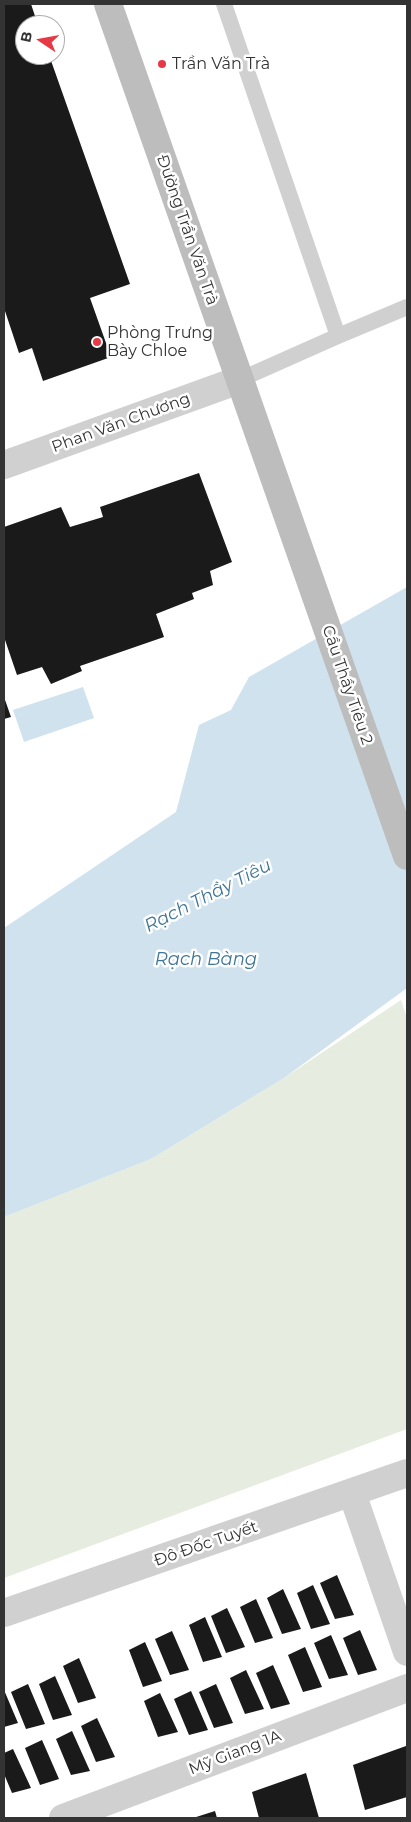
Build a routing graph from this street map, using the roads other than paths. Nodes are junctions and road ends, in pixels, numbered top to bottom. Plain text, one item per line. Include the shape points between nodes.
1 (108, 4) edge
2 (224, 4) edge
3 (407, 306) edge
4 (338, 336) junction
5 (239, 380) junction
6 (5, 460) edge
7 (286, 513) joint
8 (407, 856) edge
9 (407, 1473) edge
10 (352, 1493) junction
11 (4, 1613) edge
12 (407, 1652) edge
13 (407, 1688) edge
14 (63, 1818) edge

1 - 5 main road, Đường Trần Văn Trà
2 - 4 lane
3 - 4 lane
4 - 5 lane
5 - 6 street, Phan Văn Chương
5 - 7 main road, Đường Trần Văn Trà
7 - 8 main road, Cầu Thầy Tiêu 2
9 - 10 street, Đô Đốc Tuyết
10 - 11 street, Đô Đốc Tuyết
10 - 12 street
13 - 14 street, Mỹ Giang 1A

